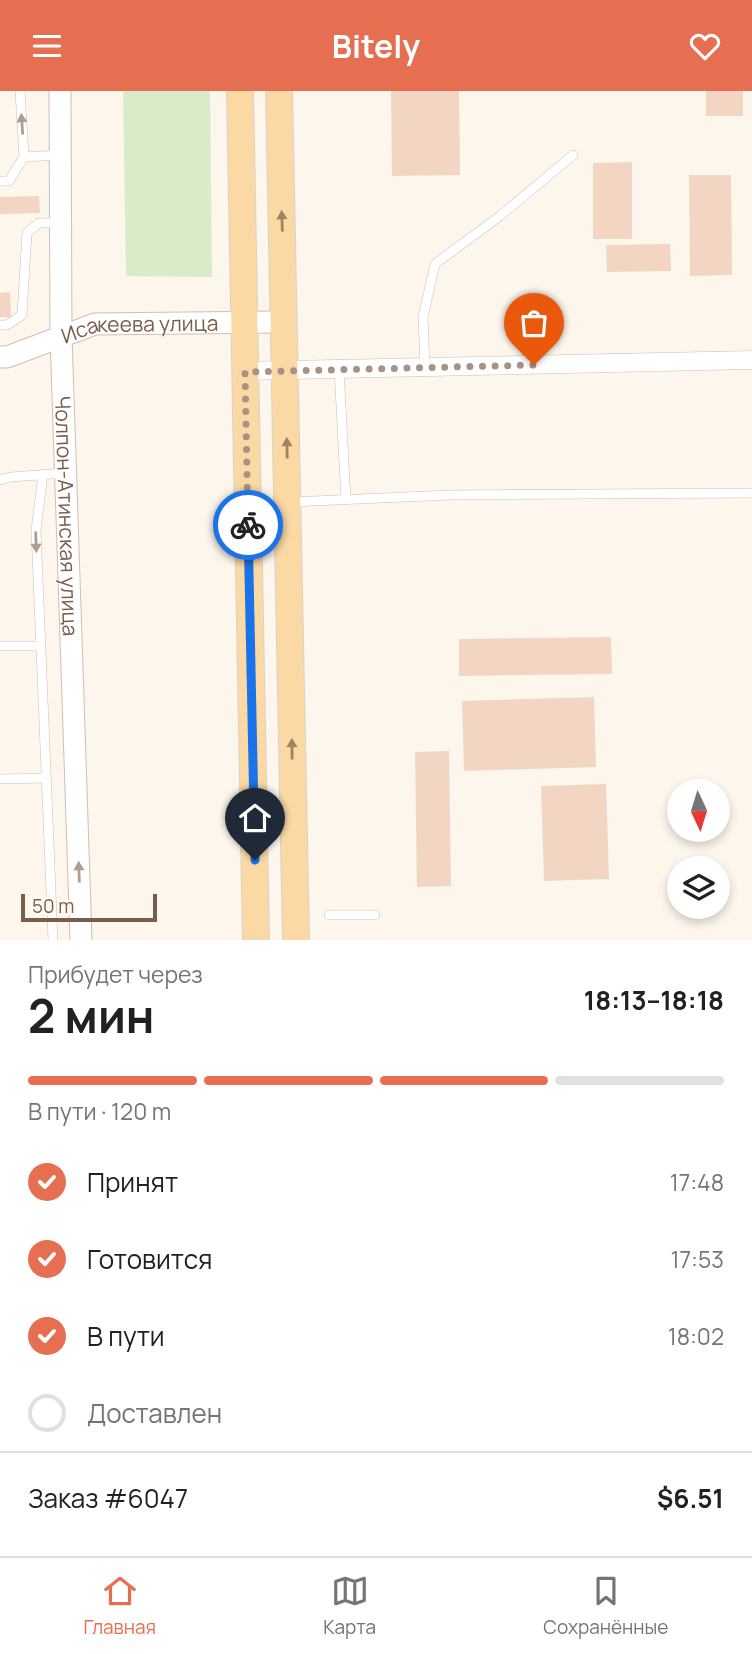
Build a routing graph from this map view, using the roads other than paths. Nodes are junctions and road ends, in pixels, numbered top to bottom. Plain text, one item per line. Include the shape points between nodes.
1 (20, 91) edge
2 (60, 91) edge
3 (240, 91) edge
4 (279, 91) edge
5 (60, 155) junction
6 (573, 155) dead end
7 (24, 157) junction
8 (0, 181) edge
9 (61, 223) junction
10 (244, 321) junction
11 (285, 322) junction
12 (0, 325) edge
13 (61, 336) junction
14 (0, 357) edge
15 (752, 360) edge
16 (425, 367) junction
17 (339, 369) junction
18 (286, 370) junction
19 (245, 372) junction
20 (65, 473) junction
21 (43, 474) junction
22 (0, 480) edge
23 (752, 493) edge
24 (346, 500) junction
25 (288, 502) junction
26 (0, 646) edge
27 (39, 646) junction
28 (45, 778) junction
29 (0, 779) edge
30 (329, 915) dead end
31 (375, 915) dead end
32 (256, 927) edge
33 (296, 927) edge
34 (52, 940) edge
35 (81, 940) edge

7 -> 1 lane
2 - 5 street, Чолпон-Атинская улица
3 - 10 main road
11 -> 4 main road
5 - 7 lane
5 - 9 street, Чолпон-Атинская улица
6 - 16 lane via 435,264 423,317
7 - 8 lane via 9,181
9 - 12 lane via 39,223 26,233 22,315
9 - 13 street, Чолпон-Атинская улица
10 - 11 street, Исакеева улица
10 - 13 street, Исакеева улица via 95,324
10 - 19 main road
11 - 18 main road
13 - 14 street, Исакеева улица
13 - 20 street, Чолпон-Атинская улица
15 - 16 street
16 - 17 street
17 - 18 street
17 - 24 lane
18 - 19 street
25 -> 18 main road
19 - 32 main road
20 - 21 lane
35 -> 20 street, Чолпон-Атинская улица
21 - 22 lane
21 -> 27 lane via 36,530
23 - 24 lane
24 - 25 lane
33 -> 25 main road
26 - 27 lane
27 - 28 lane
28 - 29 lane
28 - 34 lane
30 - 31 lane
32 - 33 main road

